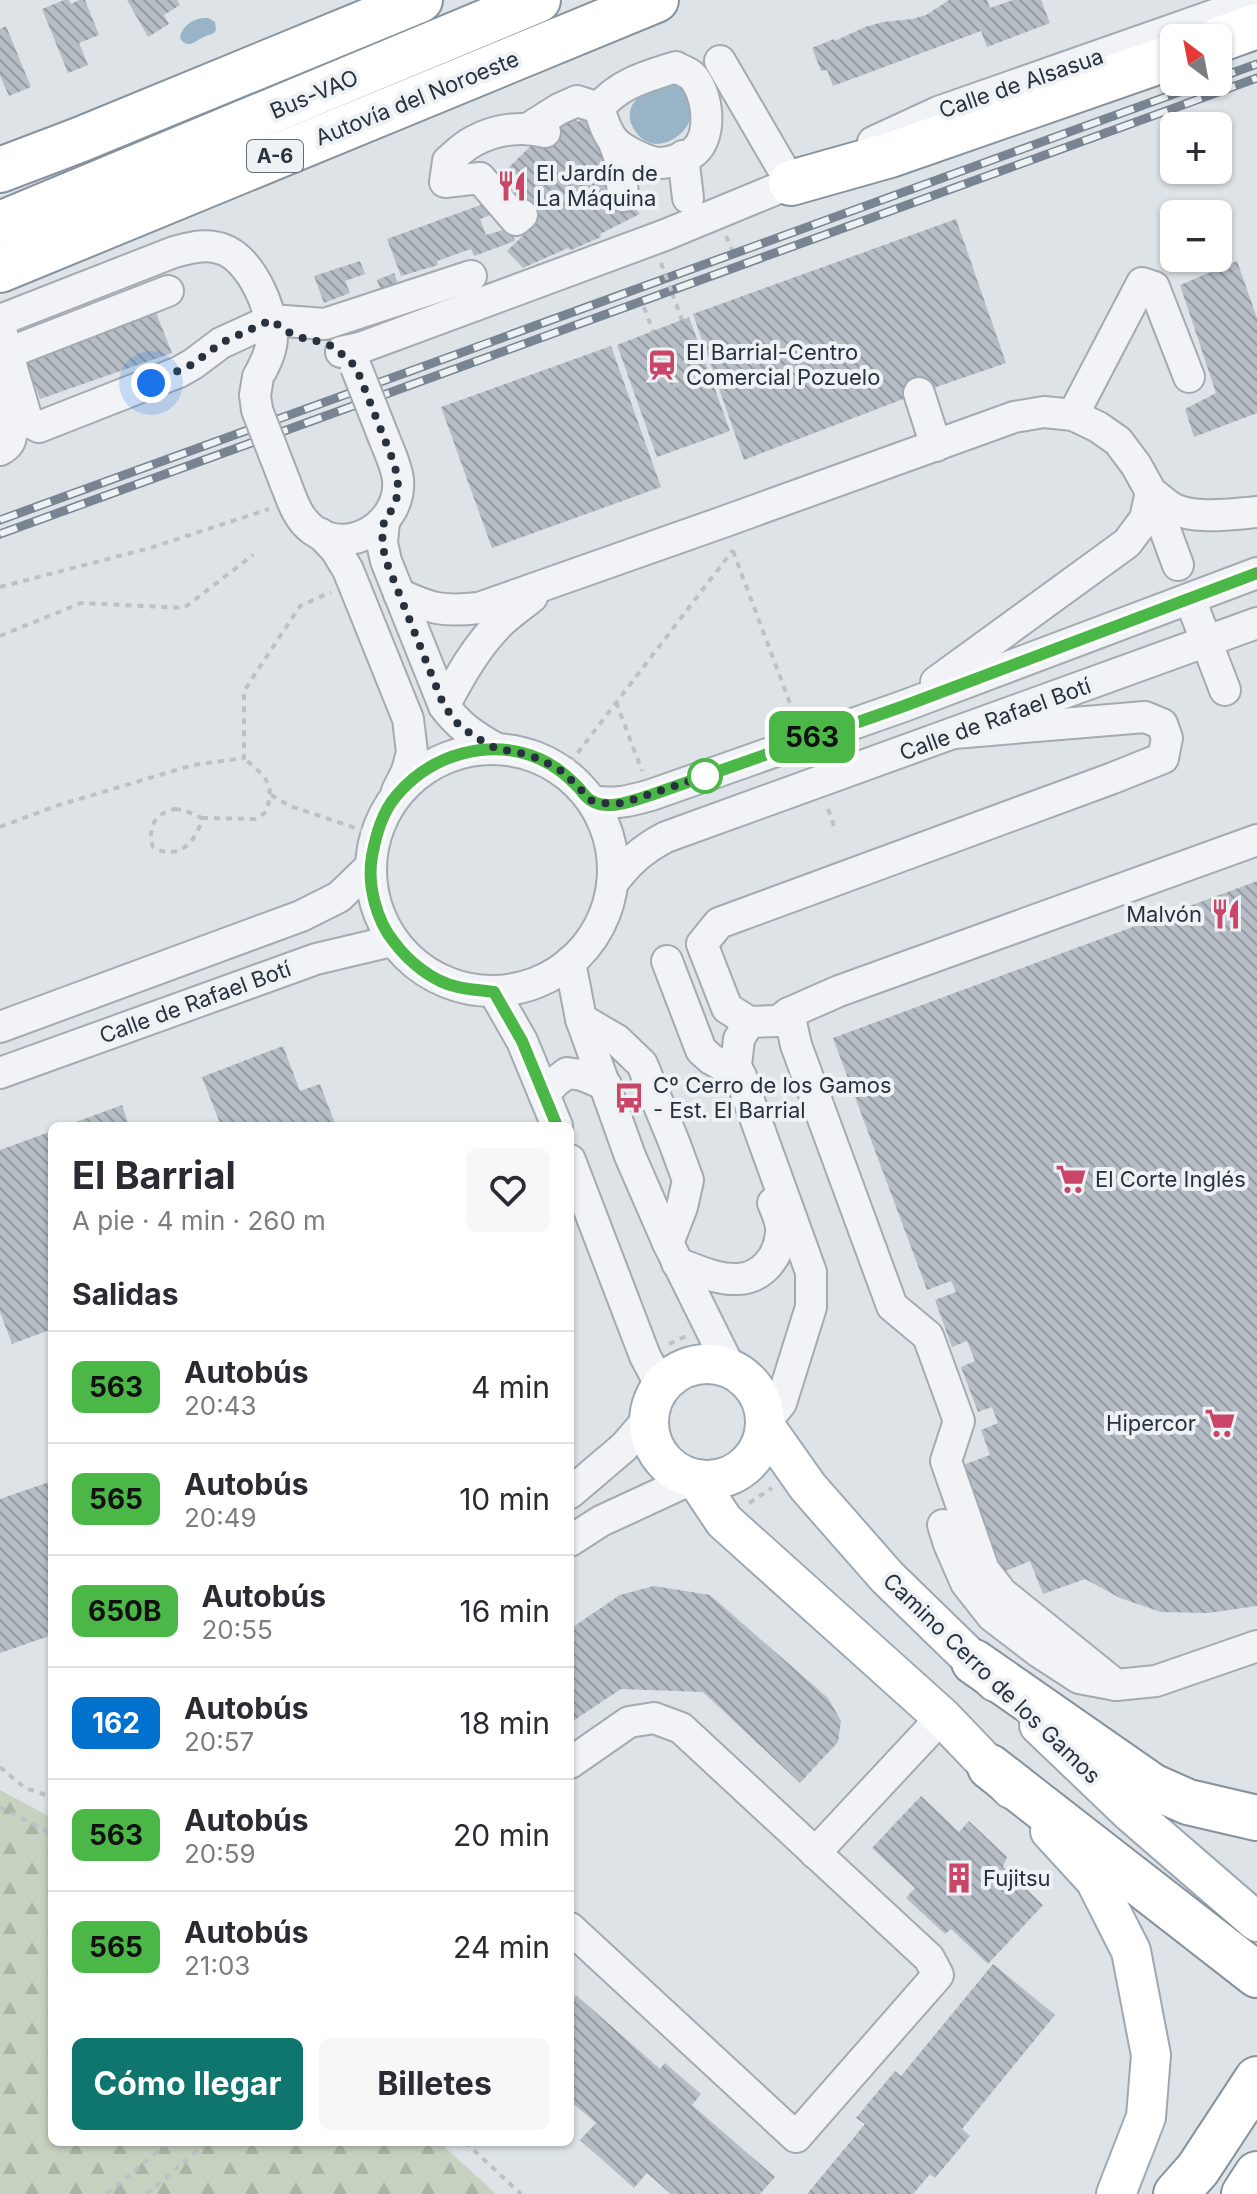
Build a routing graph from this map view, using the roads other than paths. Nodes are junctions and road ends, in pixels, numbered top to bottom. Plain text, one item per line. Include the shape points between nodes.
1 (420, 0) edge
2 (538, 0) edge
3 (656, 0) edge
4 (1257, 0) edge
5 (1257, 26) edge
6 (1232, 35) edge
7 (720, 61) dead end
8 (1160, 61) edge
9 (599, 108) junction
10 (613, 140) junction
11 (683, 156) junction
12 (0, 170) edge
13 (791, 183) junction
14 (623, 196) dead end
15 (688, 198) dead end
16 (522, 215) dead end
17 (0, 224) edge
18 (0, 270) edge
19 (471, 276) dead end
20 (168, 291) dead end
21 (0, 320) edge
22 (271, 320) junction
23 (4, 340) edge
24 (310, 341) junction
25 (348, 359) junction
26 (263, 369) junction
27 (1189, 377) dead end
28 (919, 393) dead end
29 (0, 397) edge
30 (1073, 415) junction
31 (936, 446) junction
32 (0, 450) edge
33 (1151, 492) junction
34 (1257, 512) edge
35 (384, 521) junction
36 (321, 534) junction
37 (1178, 565) dead end
38 (1257, 573) edge
39 (553, 582) junction
40 (399, 594) junction
41 (1190, 599) junction
42 (1257, 623) edge
43 (1206, 642) junction
44 (1225, 690) dead end
45 (444, 706) junction
46 (891, 710) junction
47 (954, 733) junction
48 (497, 749) junction
49 (395, 797) junction
50 (592, 801) junction
51 (721, 816) junction
52 (1257, 840) edge
53 (370, 867) junction
54 (612, 884) junction
55 (392, 941) junction
56 (667, 961) dead end
57 (570, 962) junction
58 (494, 992) junction
59 (789, 1013) junction
60 (581, 1019) junction
61 (749, 1022) junction
62 (0, 1027) edge
63 (0, 1073) edge
64 (741, 1076) junction
65 (606, 1085) junction
66 (544, 1094) junction
67 (555, 1122) edge
68 (746, 1130) dead end
69 (574, 1182) edge
70 (582, 1227) edge
71 (673, 1253) junction
72 (730, 1368) junction
73 (652, 1387) junction
74 (765, 1424) junction
75 (695, 1478) junction
76 (574, 1490) edge
77 (943, 1525) dead end
78 (574, 1538) edge
79 (1257, 1646) edge
80 (974, 1662) junction
81 (1116, 1685) junction
82 (942, 1717) junction
83 (574, 1760) edge
84 (990, 1767) junction
85 (1257, 1818) edge
86 (815, 1853) junction
87 (1249, 1915) edge
88 (574, 1932) edge
89 (1257, 1975) edge
90 (1257, 2079) edge
91 (1257, 2174) edge
92 (1116, 2194) edge
93 (1176, 2194) edge
94 (1244, 2194) edge

1 - 12 highway
2 - 17 highway, Bus-VAO
3 - 18 highway, Autovía del Noroeste / A-6
4 - 13 street, Calle de Alsasua via 938,112
5 - 6 highway
7 - 13 street
8 - 13 highway via 916,146
9 - 10 street
9 - 11 street via 610,95 640,79 676,67 691,76 705,97 707,117 695,151
9 - 16 street via 577,101 559,109 537,130 504,130 473,141 448,161 445,182 480,178 516,220
10 - 11 street via 659,163
10 - 14 street
11 - 15 street
13 - 25 street, Calle de Alsasua via 393,336
19 - 22 street via 325,324
20 - 23 street
21 - 22 street via 202,246 220,248 244,263
22 - 23 street via 221,343 179,372 39,427 26,416
22 - 24 street
22 - 26 street via 272,339
24 - 25 street via 334,347
24 - 26 street via 281,349
25 - 35 street, bridge via 398,480 397,497
26 - 36 street, bridge via 255,395 257,410 301,519
27 - 30 street via 1154,287 1142,283
28 - 31 street
29 - 32 street via 12,439
30 - 31 street via 1014,417
30 - 33 street via 1118,441
31 - 39 street
33 - 34 street via 1189,514
33 - 37 street
33 - 46 street via 1145,519 1127,543
35 - 36 street via 364,536 347,540
35 - 40 street via 382,543
36 - 49 street via 348,570 408,719 412,752
38 - 41 street, Calle de Rafael Botí
39 - 40 street via 479,608 450,611
39 - 45 street via 487,638
40 - 45 street
41 - 43 street
41 - 46 street, Calle de Rafael Botí
42 - 43 street, Calle de Rafael Botí
43 - 44 street
43 - 47 street, Calle de Rafael Botí
45 - 48 street via 458,724
46 - 50 street, Calle de Rafael Botí via 651,795 623,803
46 - 51 street via 858,732 710,785 705,802
47 - 51 street, Calle de Rafael Botí
47 - 61 street via 1145,717 1162,724 1167,738 1163,758 719,923 702,944 727,1008
48 - 49 street via 449,757 419,773
48 - 50 street via 540,759 563,772
49 - 53 street via 376,835
50 - 54 street via 610,842
51 - 54 street, Calle de Rafael Botí via 647,846
52 - 59 street
53 - 55 street via 375,905
53 - 62 street, Calle de Rafael Botí via 339,897 301,916
54 - 57 street via 591,940
55 - 58 street via 420,969 455,987
55 - 63 street, Calle de Rafael Botí via 316,959
56 - 64 street via 701,1050
57 - 58 street via 535,984
57 - 60 street
58 - 66 street
59 - 61 street via 778,1021
59 - 81 street via 796,1045 892,1306 928,1336 959,1421 946,1461 984,1570 1002,1593
60 - 65 street
60 - 71 street via 617,1040 642,1064 674,1142 688,1180
61 - 64 street via 739,1039 736,1065
64 - 74 street via 811,1272 811,1307 781,1403
65 - 66 street via 567,1073
65 - 71 street via 630,1156
66 - 67 street
68 - 71 street via 777,1212 781,1232 775,1256 757,1275 738,1279 714,1277
69 - 70 street
70 - 73 street
71 - 72 street
72 - 73 main road via 693,1366
72 - 74 main road via 755,1389
73 - 75 main road via 653,1441 676,1471
73 - 76 street via 624,1447
74 - 75 main road via 760,1445 735,1473
74 - 80 main road, Camino Cerro de los Gamos via 808,1487 887,1577
75 - 78 street
75 - 82 main road via 724,1521
77 - 81 street via 966,1583 992,1616 1079,1678
79 - 81 street via 1156,1681
80 - 85 highway via 1152,1786 1188,1802
80 - 87 main road, Camino Cerro de los Gamos via 1131,1813
82 - 84 main road
82 - 86 street
83 - 86 street via 629,1722 654,1718 681,1728
84 - 89 highway
84 - 92 main road via 1095,1880 1131,1951 1151,2055 1146,2117
86 - 88 street via 929,1958 938,1975 796,2137
90 - 93 highway
91 - 94 highway

